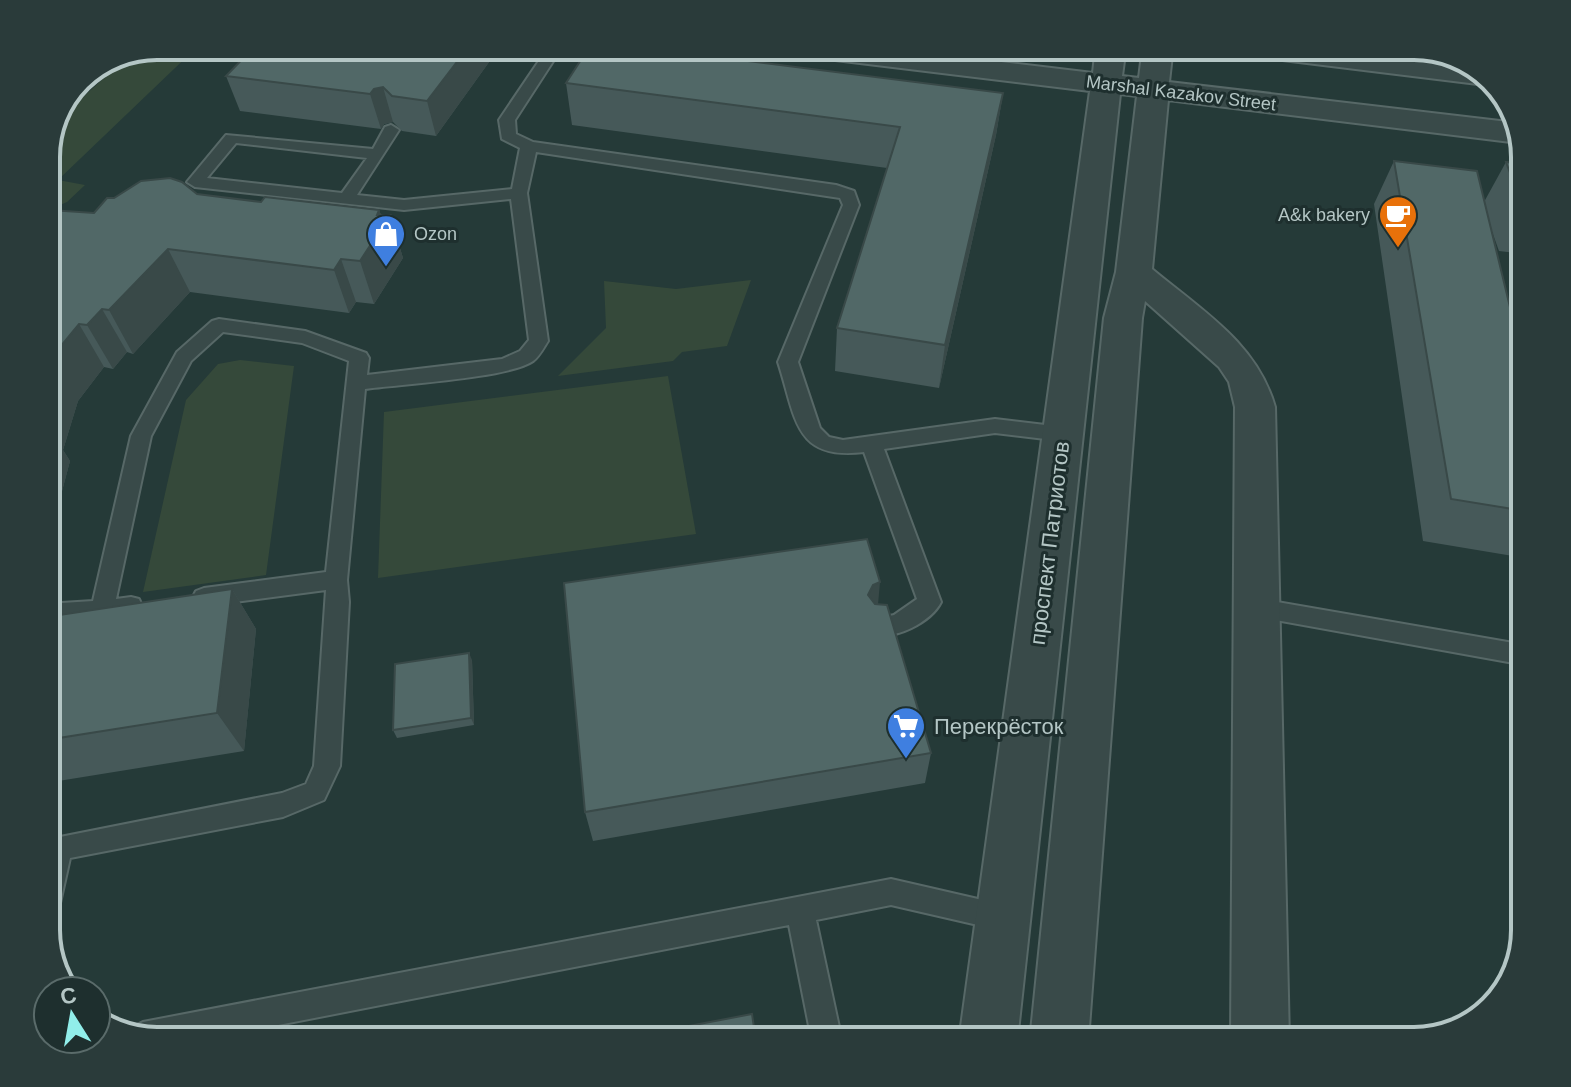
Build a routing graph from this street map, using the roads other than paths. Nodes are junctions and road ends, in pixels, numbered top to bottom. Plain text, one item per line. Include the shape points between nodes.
1 (547, 60) edge
2 (1026, 60) edge
3 (1156, 60) edge
4 (1349, 60) edge
5 (1109, 65) edge
6 (1467, 75) edge
7 (1153, 89) junction
8 (391, 130) edge
9 (1507, 132) edge
10 (529, 146) junction
11 (378, 154) junction
12 (519, 193) junction
13 (346, 199) junction
14 (1134, 272) junction
15 (356, 383) junction
16 (1062, 434) junction
17 (871, 442) junction
18 (336, 580) junction
19 (180, 600) edge
20 (149, 604) edge
21 (1254, 607) junction
22 (102, 610) junction
23 (60, 612) edge
24 (880, 627) edge
25 (1511, 653) edge
26 (60, 847) edge
27 (800, 910) junction
28 (1004, 918) junction
29 (195, 1027) edge
30 (824, 1027) edge
31 (990, 1027) edge
32 (1060, 1027) edge
33 (1260, 1027) edge

1 - 10 lane via 507,120 508,136
2 - 5 street, Marshal Kazakov Street
3 - 7 street
4 - 6 street
5 - 7 street, Marshal Kazakov Street
5 - 16 street, проспект Патриотов
7 - 9 street, Marshal Kazakov Street
7 - 14 street
8 - 11 lane
10 - 12 lane
10 - 17 lane via 848,195 851,205 788,362 811,432 823,443 843,447
11 - 13 lane
11 - 13 lane via 232,138 195,182
12 - 13 lane via 404,205
12 - 15 lane via 539,341 527,356 505,365
14 - 21 street via 1233,358 1248,381 1255,407
14 - 32 street via 1123,318
15 - 18 lane
15 - 22 lane via 359,358 305,337 219,325 184,357 141,436
16 - 17 lane via 995,426
16 - 28 street, проспект Патриотов
17 - 24 lane via 930,602 900,623
18 - 19 lane
18 - 26 lane via 327,766 315,792 283,805
20 - 22 lane
21 - 25 lane
21 - 33 street
22 - 23 lane
27 - 28 lane via 891,892
27 - 29 lane
27 - 30 lane
28 - 31 street, проспект Патриотов

